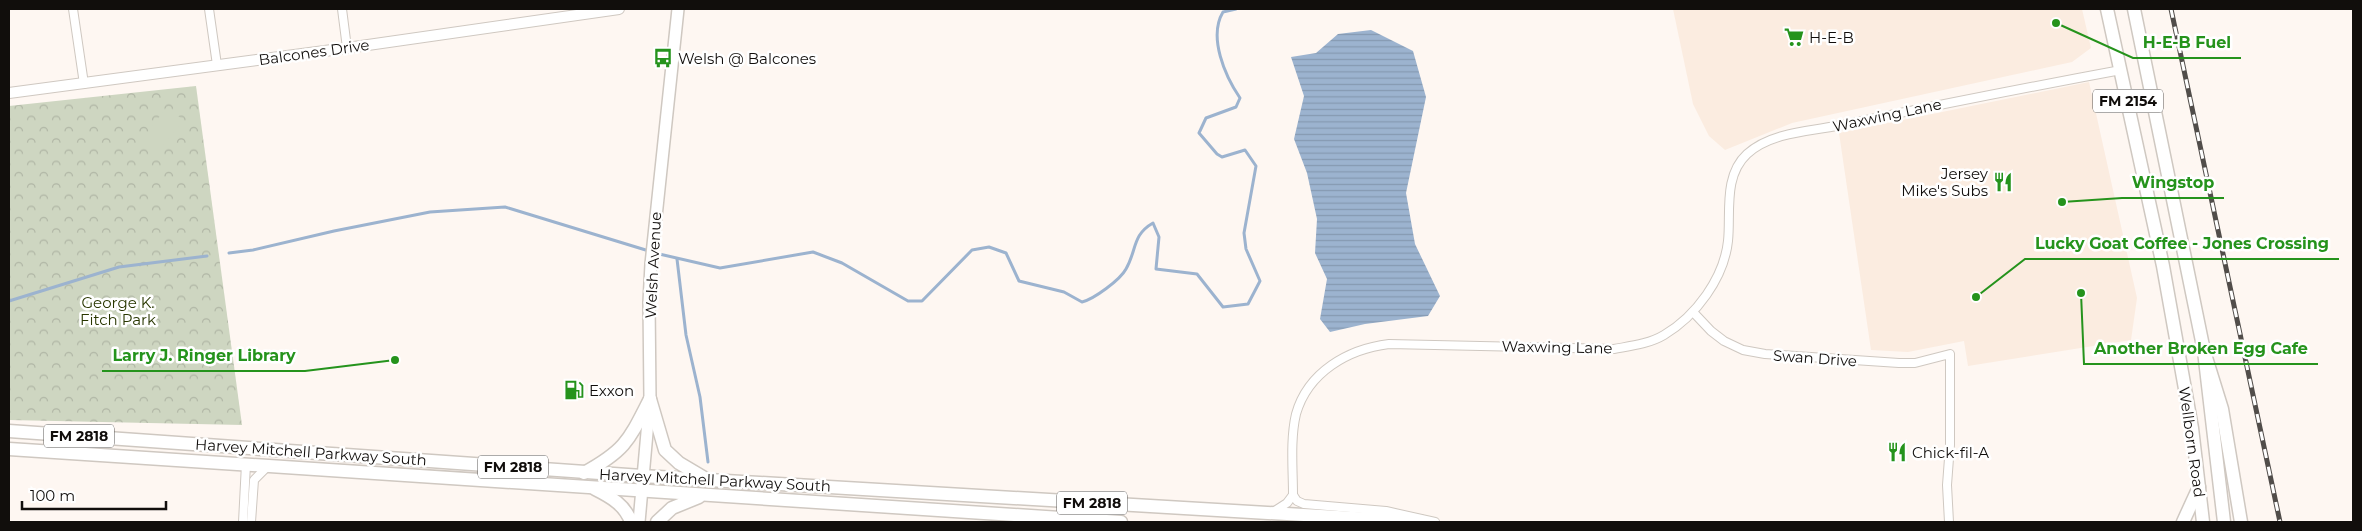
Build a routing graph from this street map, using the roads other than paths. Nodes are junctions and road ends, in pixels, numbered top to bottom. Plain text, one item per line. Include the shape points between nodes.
1 (73, 9) edge
2 (209, 9) edge
3 (342, 9) edge
4 (619, 9) edge
5 (677, 9) edge
6 (2107, 9) edge
7 (2134, 9) edge
8 (347, 48) junction
9 (217, 65) junction
10 (2121, 70) junction
11 (84, 84) junction
12 (9, 93) edge
13 (1693, 312) junction
14 (2204, 351) junction
15 (650, 399) junction
16 (9, 431) edge
17 (9, 449) edge
18 (266, 449) junction
19 (246, 464) junction
20 (268, 466) junction
21 (584, 472) junction
22 (642, 476) junction
23 (708, 480) junction
24 (591, 487) junction
25 (2199, 487) junction
26 (641, 490) junction
27 (707, 495) junction
28 (1292, 495) junction
29 (1270, 513) junction
30 (243, 522) edge
31 (251, 522) edge
32 (631, 522) edge
33 (639, 522) edge
34 (657, 522) edge
35 (1121, 522) edge
36 (1422, 522) edge
37 (1435, 522) edge
38 (1949, 522) edge
39 (2183, 522) edge
40 (2203, 522) edge
41 (2224, 522) edge
42 (2241, 522) edge

1 - 11 street
2 - 9 street
3 - 8 street
4 - 8 street, Balcones Drive
5 - 15 main road, Welsh Avenue via 652,244
6 - 10 main road, Wellborn Road / FM 2154
7 - 14 main road, Wellborn Road / FM 2154
8 - 9 street, Balcones Drive
9 - 11 street, Balcones Drive
10 - 13 street, Waxwing Lane via 1770,140 1746,155 1739,165 1729,199 1726,254 1709,291
10 - 25 main road, Wellborn Road / FM 2154 via 2163,266 2192,428
11 - 12 street, Balcones Drive
13 - 28 street, Waxwing Lane via 1663,336 1614,349 1388,344 1355,351 1331,365 1315,380 1302,400 1294,430
13 - 38 street, Swan Drive via 1724,341 1743,350 1765,354 1907,363 1950,354
14 - 41 main road, Wellborn Road / FM 2154
14 - 42 main road via 2222,409
15 - 21 main road via 629,440 607,460
15 - 22 main road, Welsh Avenue
15 - 23 main road via 666,450 679,463
16 - 18 main road, Harvey Mitchell Parkway South / FM 2818
17 - 19 main road, Harvey Mitchell Parkway South / FM 2818
18 - 19 main road
18 - 21 main road, Harvey Mitchell Parkway South / FM 2818
19 - 20 main road, Harvey Mitchell Parkway South / FM 2818
19 - 30 street
20 - 24 main road, Harvey Mitchell Parkway South / FM 2818
20 - 31 street via 254,480
21 - 22 main road, Harvey Mitchell Parkway South / FM 2818
22 - 23 main road, Harvey Mitchell Parkway South / FM 2818
22 - 26 main road, Welsh Avenue
23 - 29 main road, Harvey Mitchell Parkway South / FM 2818
24 - 26 main road, Harvey Mitchell Parkway South / FM 2818
24 - 32 main road via 613,498
25 - 39 main road
25 - 40 main road, Wellborn Road / FM 2154
26 - 27 main road, Harvey Mitchell Parkway South / FM 2818
26 - 33 main road, Welsh Avenue
27 - 34 main road via 678,505
27 - 35 main road, Harvey Mitchell Parkway South / FM 2818
28 - 29 street via 1287,503
28 - 37 street via 1304,504 1386,512
29 - 36 main road, Harvey Mitchell Parkway South / FM 2818

